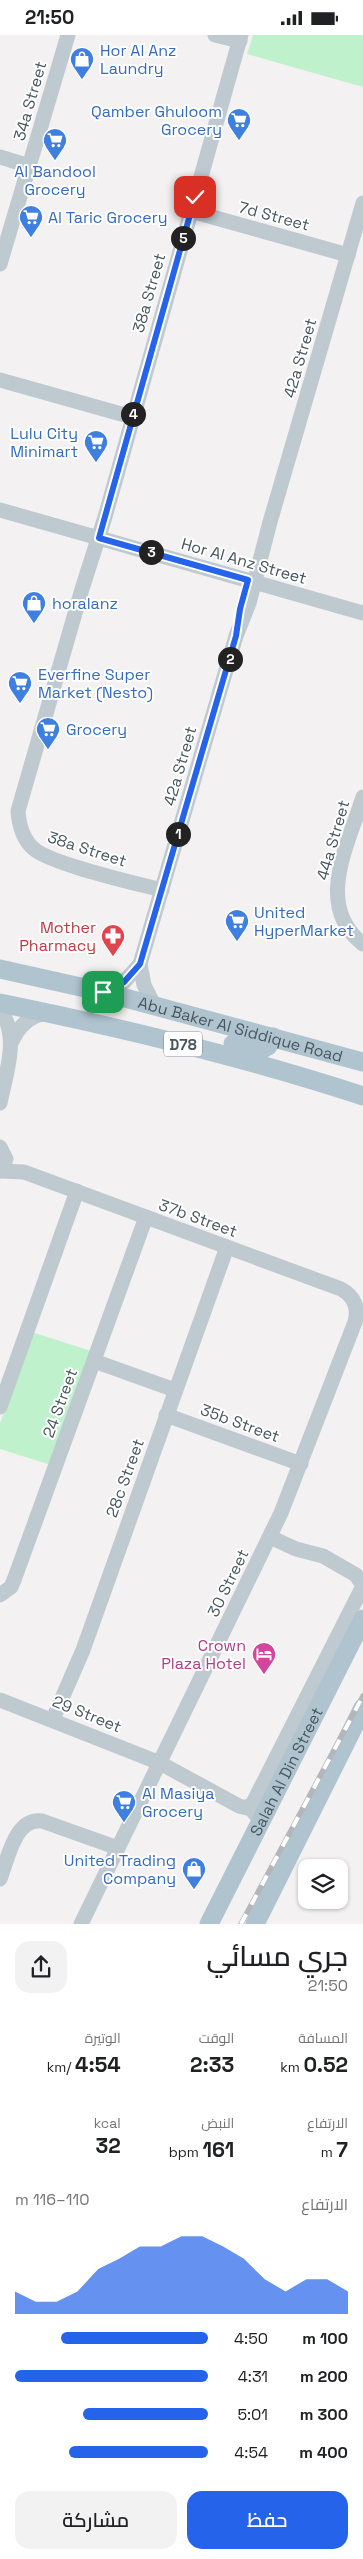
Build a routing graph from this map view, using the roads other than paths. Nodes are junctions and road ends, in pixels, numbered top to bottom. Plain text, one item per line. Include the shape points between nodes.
1 (68, 35) edge
2 (215, 35) edge
3 (241, 38) edge
4 (0, 157) edge
5 (29, 166) junction
6 (363, 203) edge
7 (191, 211) junction
8 (348, 255) junction
9 (0, 264) edge
10 (0, 379) edge
11 (132, 417) junction
12 (0, 510) edge
13 (96, 537) junction
14 (251, 581) junction
15 (363, 613) edge
16 (363, 797) edge
17 (162, 890) junction
18 (363, 944) edge
19 (140, 964) junction
20 (0, 969) edge
21 (103, 992) junction
22 (0, 1003) edge
23 (154, 1005) junction
24 (0, 1009) edge
25 (46, 1013) junction
26 (273, 1037) junction
27 (170, 1040) junction
28 (11, 1043) junction
29 (363, 1062) edge
30 (363, 1096) edge
31 (0, 1103) edge
32 (2, 1148) edge
33 (0, 1171) edge
34 (24, 1171) junction
35 (77, 1191) junction
36 (146, 1217) junction
37 (227, 1247) junction
38 (355, 1302) joint
39 (94, 1361) junction
40 (175, 1391) junction
41 (0, 1407) edge
42 (166, 1415) junction
43 (302, 1464) junction
44 (270, 1537) junction
45 (0, 1595) edge
46 (362, 1621) edge
47 (341, 1630) junction
48 (0, 1700) edge
49 (363, 1708) edge
50 (53, 1719) junction
51 (160, 1763) junction
52 (257, 1811) junction
53 (118, 1847) junction
54 (0, 1879) edge
55 (80, 1924) edge
56 (209, 1924) edge
57 (254, 1924) edge

1 - 5 street, 34a Street
2 - 3 street
3 - 7 street, 38a Street
4 - 5 street
5 - 9 street, 34a Street
6 - 8 street, 42a Street
7 - 8 street, 7d Street
7 - 11 street, 38a Street
8 - 14 street, 42a Street
10 - 11 street
11 - 13 street, 38a Street
12 - 13 street, Hor Al Anz Street
13 - 14 street, Hor Al Anz Street
13 - 17 street, 38a Street via 19,801 18,821 26,840 43,855
14 - 15 street, Hor Al Anz Street
14 - 17 street, 42a Street
16 - 18 street, 44a Street via 340,868 336,891 339,913 346,927
17 - 19 street, 42a Street
19 - 21 street, 42a Street via 124,982
19 - 23 street, 42a Street via 144,985
20 - 21 main road, Abu Baker Al Siddique Road / D78
21 - 23 main road, Abu Baker Al Siddique Road / D78
22 - 25 main road, Abu Baker Al Siddique Road / D78
23 - 26 main road, Abu Baker Al Siddique Road / D78
24 - 28 street via 7,1020
25 - 27 main road, Abu Baker Al Siddique Road / D78
25 - 28 street via 24,1023
26 - 27 main road via 268,1046 256,1050 204,1036
26 - 29 main road, Abu Baker Al Siddique Road / D78
27 - 30 main road, Abu Baker Al Siddique Road / D78
28 - 31 street
32 - 33 street via 5,1164
32 - 34 street, 37b Street
33 - 34 street, 37b Street
34 - 35 street, 37b Street
35 - 36 street, 37b Street
35 - 41 street
36 - 37 street, 37b Street
36 - 39 street, 24 Street
37 - 38 street, 37b Street via 340,1289
37 - 40 street, 28c Street
38 - 43 street, 30 Street via 355,1322
39 - 40 street
39 - 45 street, 24 Street via 14,1580 11,1587
40 - 42 street, 28c Street
42 - 43 street, 35b Street
42 - 50 street, 28c Street via 82,1650
43 - 44 street, 30 Street
44 - 47 street via 319,1555 360,1577 362,1590
44 - 51 street, 30 Street
46 - 47 main road
46 - 52 main road, Salah Al Din Street
47 - 52 street
48 - 50 street, 29 Street
49 - 57 main road
50 - 51 street, 29 Street
51 - 52 street, 29 Street via 239,1806
51 - 53 street, 30 Street
52 - 56 main road, Salah Al Din Street
53 - 54 street via 42,1821 30,1821 20,1829
53 - 55 street, 30 Street

